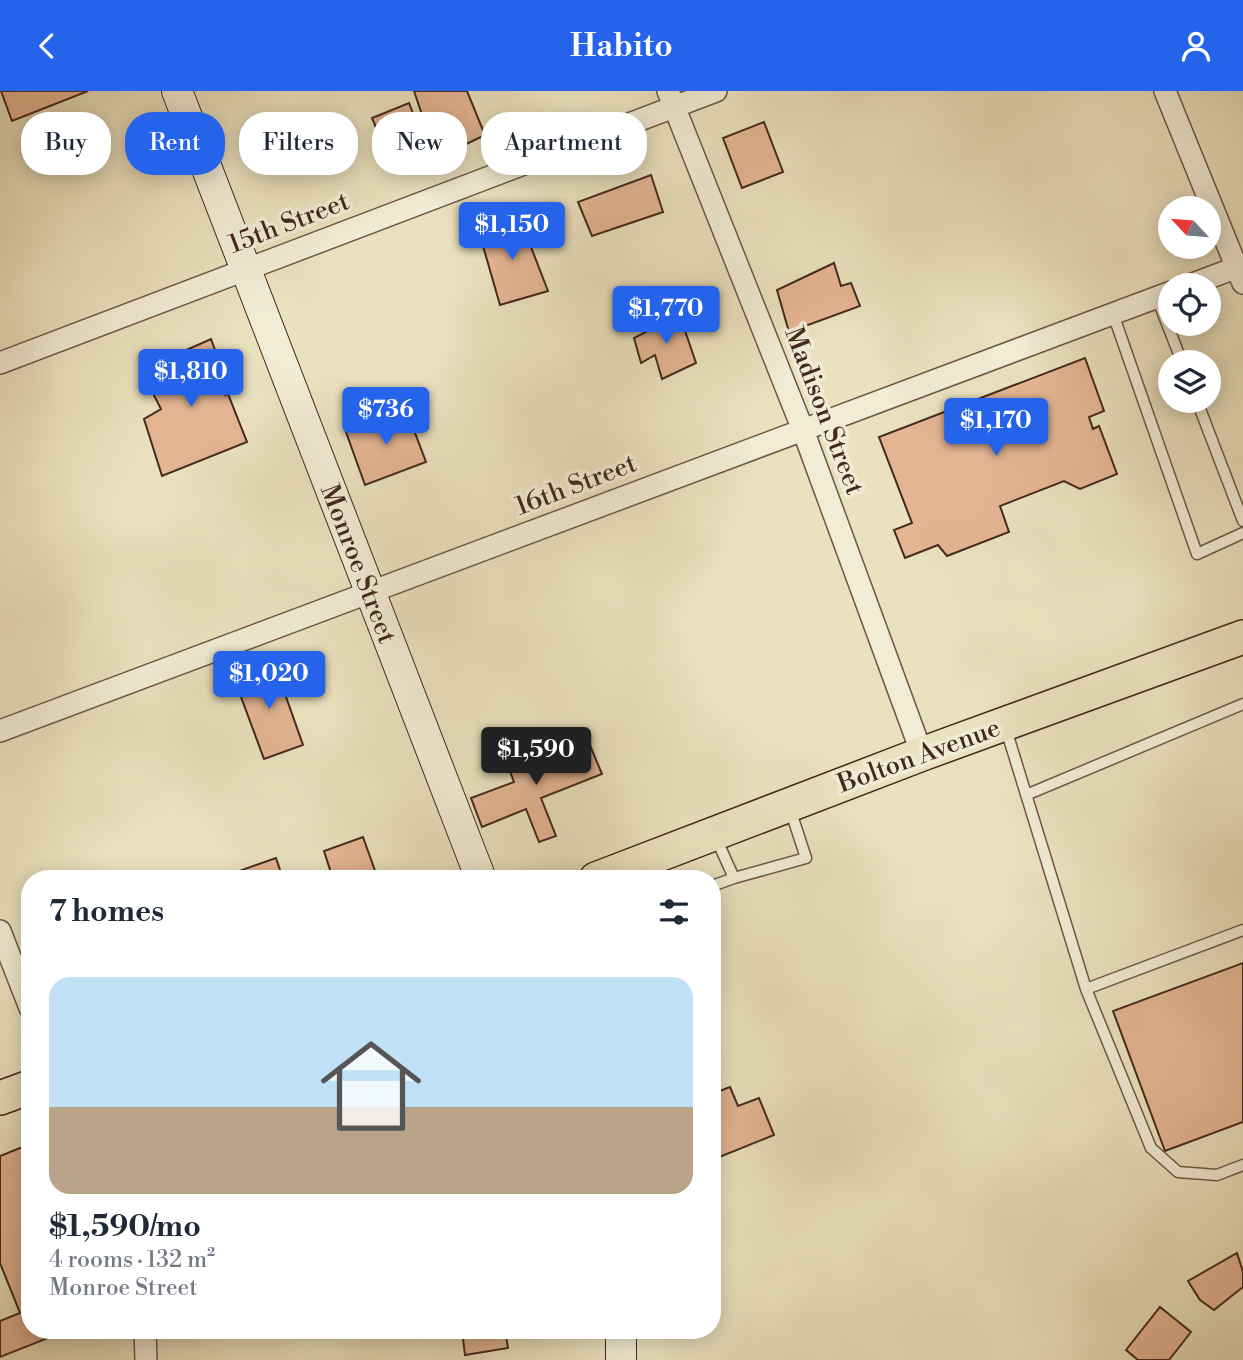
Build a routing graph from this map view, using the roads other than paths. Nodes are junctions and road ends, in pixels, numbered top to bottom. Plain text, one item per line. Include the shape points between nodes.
1 (177, 91) edge
2 (716, 91) edge
3 (1165, 91) edge
4 (671, 99) edge
5 (246, 269) junction
6 (1241, 272) edge
7 (1221, 277) edge
8 (1158, 297) edge
9 (1112, 314) junction
10 (0, 363) edge
11 (1202, 413) edge
12 (803, 430) junction
13 (1243, 521) edge
14 (1243, 534) edge
15 (369, 593) junction
16 (1243, 637) edge
17 (1243, 704) edge
18 (1004, 724) junction
19 (0, 731) edge
20 (922, 754) junction
21 (1026, 795) junction
22 (788, 805) junction
23 (714, 833) junction
24 (477, 870) edge
25 (628, 870) edge
26 (734, 878) junction
27 (721, 883) edge
28 (1243, 930) edge
29 (0, 931) edge
30 (21, 985) edge
31 (1086, 989) junction
32 (21, 1090) edge
33 (0, 1098) edge
34 (1243, 1165) edge
35 (145, 1339) edge
36 (621, 1339) edge
37 (146, 1360) edge
38 (621, 1360) edge

1 - 5 main road, Monroe Street
2 - 4 street, 15th Street
3 - 6 street
4 - 5 street, 15th Street
4 - 12 street, Madison Street
5 - 10 street, 15th Street
5 - 15 main road, Monroe Street
6 - 7 street
8 - 9 street, 16th Street
9 - 12 street, 16th Street
9 - 14 lane via 1197,554
11 - 13 lane
12 - 15 street, 16th Street
12 - 20 street, Madison Street
15 - 19 street, 16th Street
15 - 24 main road, Monroe Street
16 - 18 main road, Bolton Avenue
17 - 21 lane
18 - 20 main road, Bolton Avenue
18 - 21 lane
20 - 22 main road, Bolton Avenue
21 - 31 lane
22 - 23 main road, Bolton Avenue
22 - 26 lane via 806,858
23 - 25 main road, Bolton Avenue
23 - 26 lane
26 - 27 lane
28 - 31 lane
29 - 30 street
31 - 34 lane via 1151,1149 1178,1172 1217,1175
32 - 33 main road
35 - 37 street
36 - 38 main road

